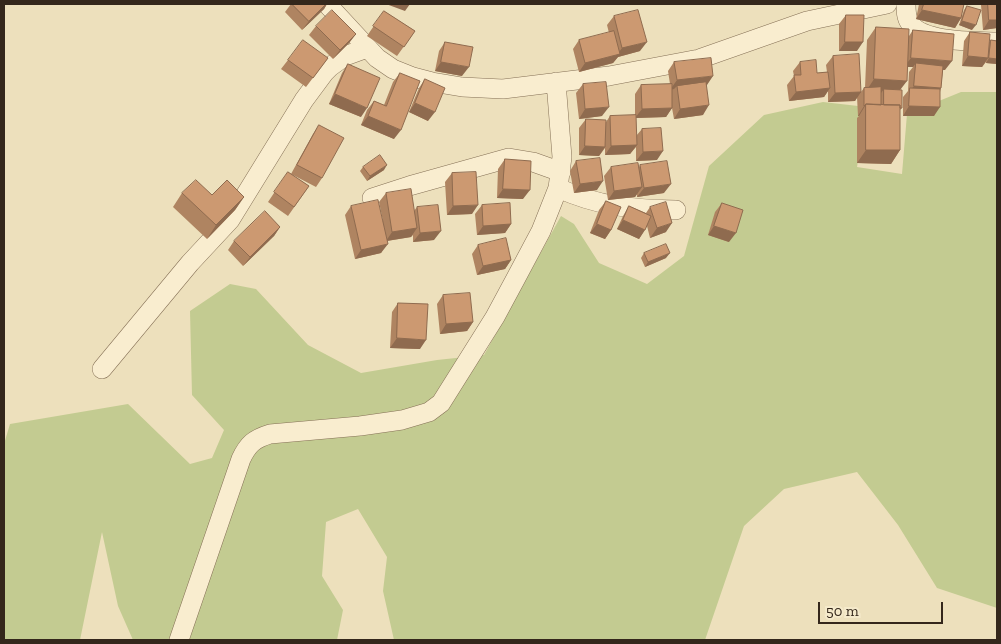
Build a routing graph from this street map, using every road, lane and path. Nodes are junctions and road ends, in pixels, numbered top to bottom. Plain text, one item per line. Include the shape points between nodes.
1 (328, 4) edge
2 (887, 4) edge
3 (906, 4) edge
4 (997, 42) edge
5 (367, 48) junction
6 (556, 82) junction
7 (560, 180) junction
8 (372, 198) dead end
9 (676, 210) dead end
10 (102, 369) dead end
11 (179, 640) edge

1 - 5 street
2 - 6 street via 807,21 699,59
3 - 4 street via 910,23 922,33 940,38
5 - 6 street via 393,69 432,82 503,89
5 - 10 street via 345,56 324,73 230,220
6 - 7 street via 561,136
7 - 8 street via 533,162 509,158
7 - 9 street via 578,197 603,204
7 - 11 street via 541,231 512,286 449,391 434,409 421,416 394,421 270,434 250,442 241,459

